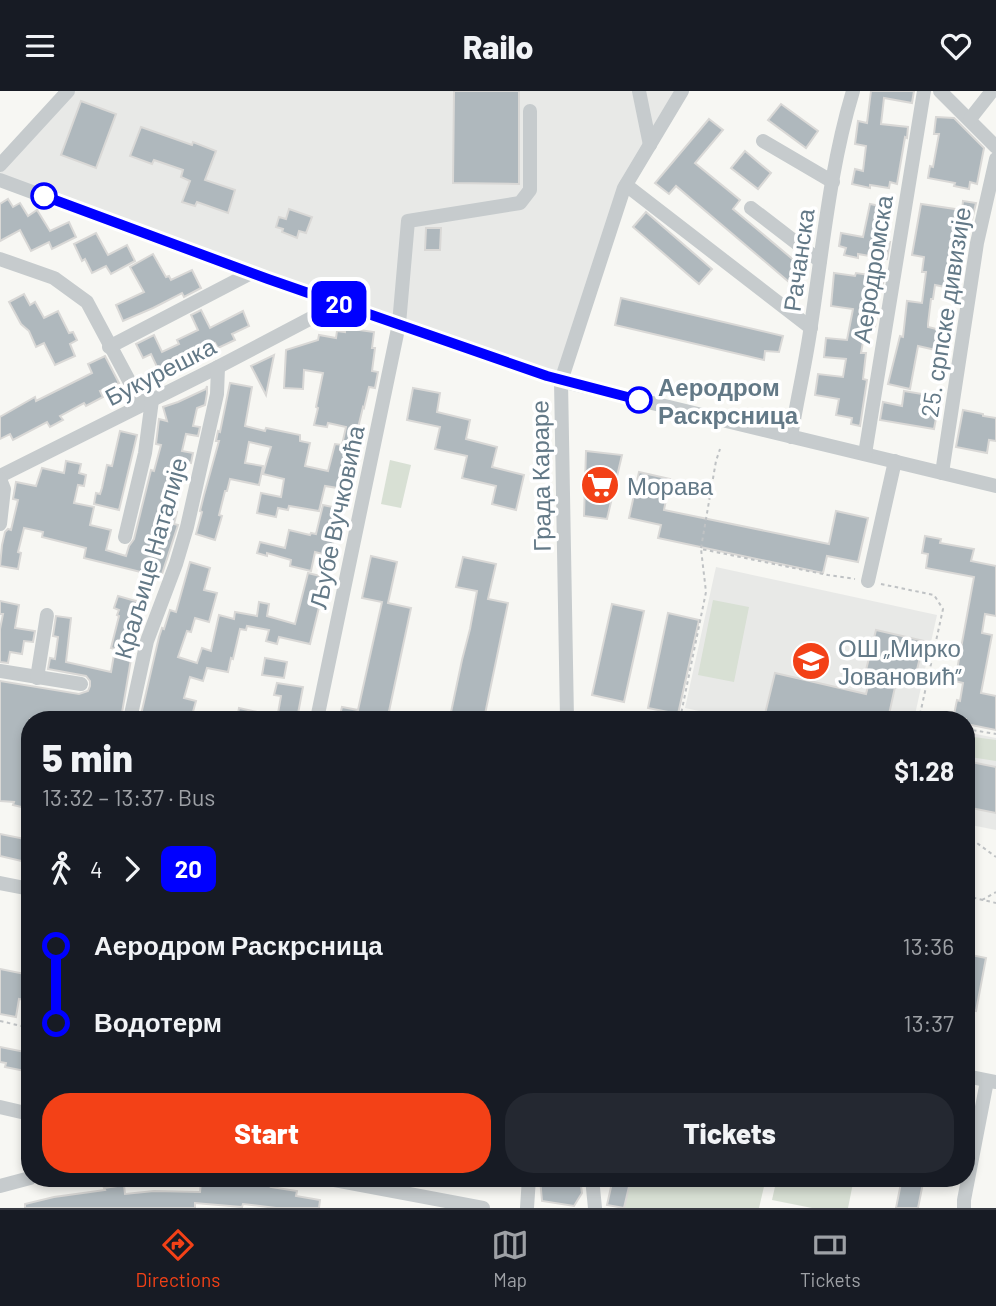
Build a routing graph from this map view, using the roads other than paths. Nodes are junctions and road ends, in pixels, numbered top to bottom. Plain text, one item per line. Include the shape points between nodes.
1 (68, 91) edge
2 (639, 91) edge
3 (682, 91) edge
4 (853, 91) edge
5 (924, 91) edge
6 (940, 91) edge
7 (992, 91) edge
8 (530, 111) dead end
9 (970, 120) junction
10 (763, 141) dead end
11 (650, 145) junction
12 (996, 147) edge
13 (996, 159) edge
14 (0, 165) edge
15 (0, 180) edge
16 (833, 182) junction
17 (626, 185) junction
18 (751, 208) dead end
19 (0, 259) edge
20 (820, 261) junction
21 (251, 273) junction
22 (338, 304) junction
23 (399, 324) junction
24 (811, 328) junction
25 (109, 347) junction
26 (218, 367) junction
27 (561, 381) junction
28 (147, 403) junction
29 (791, 437) junction
30 (865, 454) junction
31 (895, 461) junction
32 (942, 473) junction
33 (0, 478) edge
34 (996, 486) edge
35 (0, 524) edge
36 (125, 537) dead end
37 (868, 581) road end
38 (47, 615) dead end
39 (0, 671) edge
40 (37, 678) junction
41 (80, 684) dead end
42 (132, 711) edge
43 (319, 711) edge
44 (567, 711) edge
45 (0, 883) edge
46 (21, 886) edge
47 (992, 1082) edge
48 (0, 1107) edge
49 (21, 1112) edge
50 (975, 1154) edge
51 (21, 1180) edge
52 (0, 1186) edge
53 (367, 1187) edge
54 (528, 1187) edge
55 (593, 1187) edge
56 (967, 1187) edge
57 (452, 1205) edge
58 (483, 1208) edge
59 (527, 1208) edge
60 (595, 1208) edge
61 (964, 1208) edge

1 - 14 street
2 - 11 street
3 - 11 street, Града Караре
4 - 16 street, Рачанска
5 - 30 street, Аеродромска
6 - 9 street
7 - 9 street
8 - 23 street, Љубе Вучковића via 530,190 520,203 408,221
9 - 12 street
10 - 16 street
11 - 17 street, Града Караре
13 - 32 street, 25. српске дивизије via 977,243
15 - 21 street
16 - 20 street, Рачанска
17 - 24 street
17 - 27 street, Града Караре
18 - 20 street
19 - 25 street via 54,278 87,302
20 - 24 street, Рачанска
21 - 22 street
21 - 25 street
22 - 23 street
22 - 26 street, Букурешка
23 - 27 street
23 - 43 street, Љубе Вучковића
24 - 29 street, Рачанска
25 - 28 street
26 - 28 street, Букурешка
26 - 42 street, Краљице Наталије via 217,394 187,527 147,641
27 - 29 street
27 - 44 street, Града Караре
28 - 33 street, Букурешка
28 - 36 street via 145,453
29 - 30 street
30 - 31 street
31 - 32 street
31 - 37 street
32 - 34 street
33 - 35 street via 4,489
38 - 40 street
39 - 40 street
40 - 41 street
45 - 46 street
47 - 50 street
48 - 49 street
51 - 52 street
53 - 57 street
54 - 59 street
55 - 60 street
56 - 61 street
57 - 58 street

